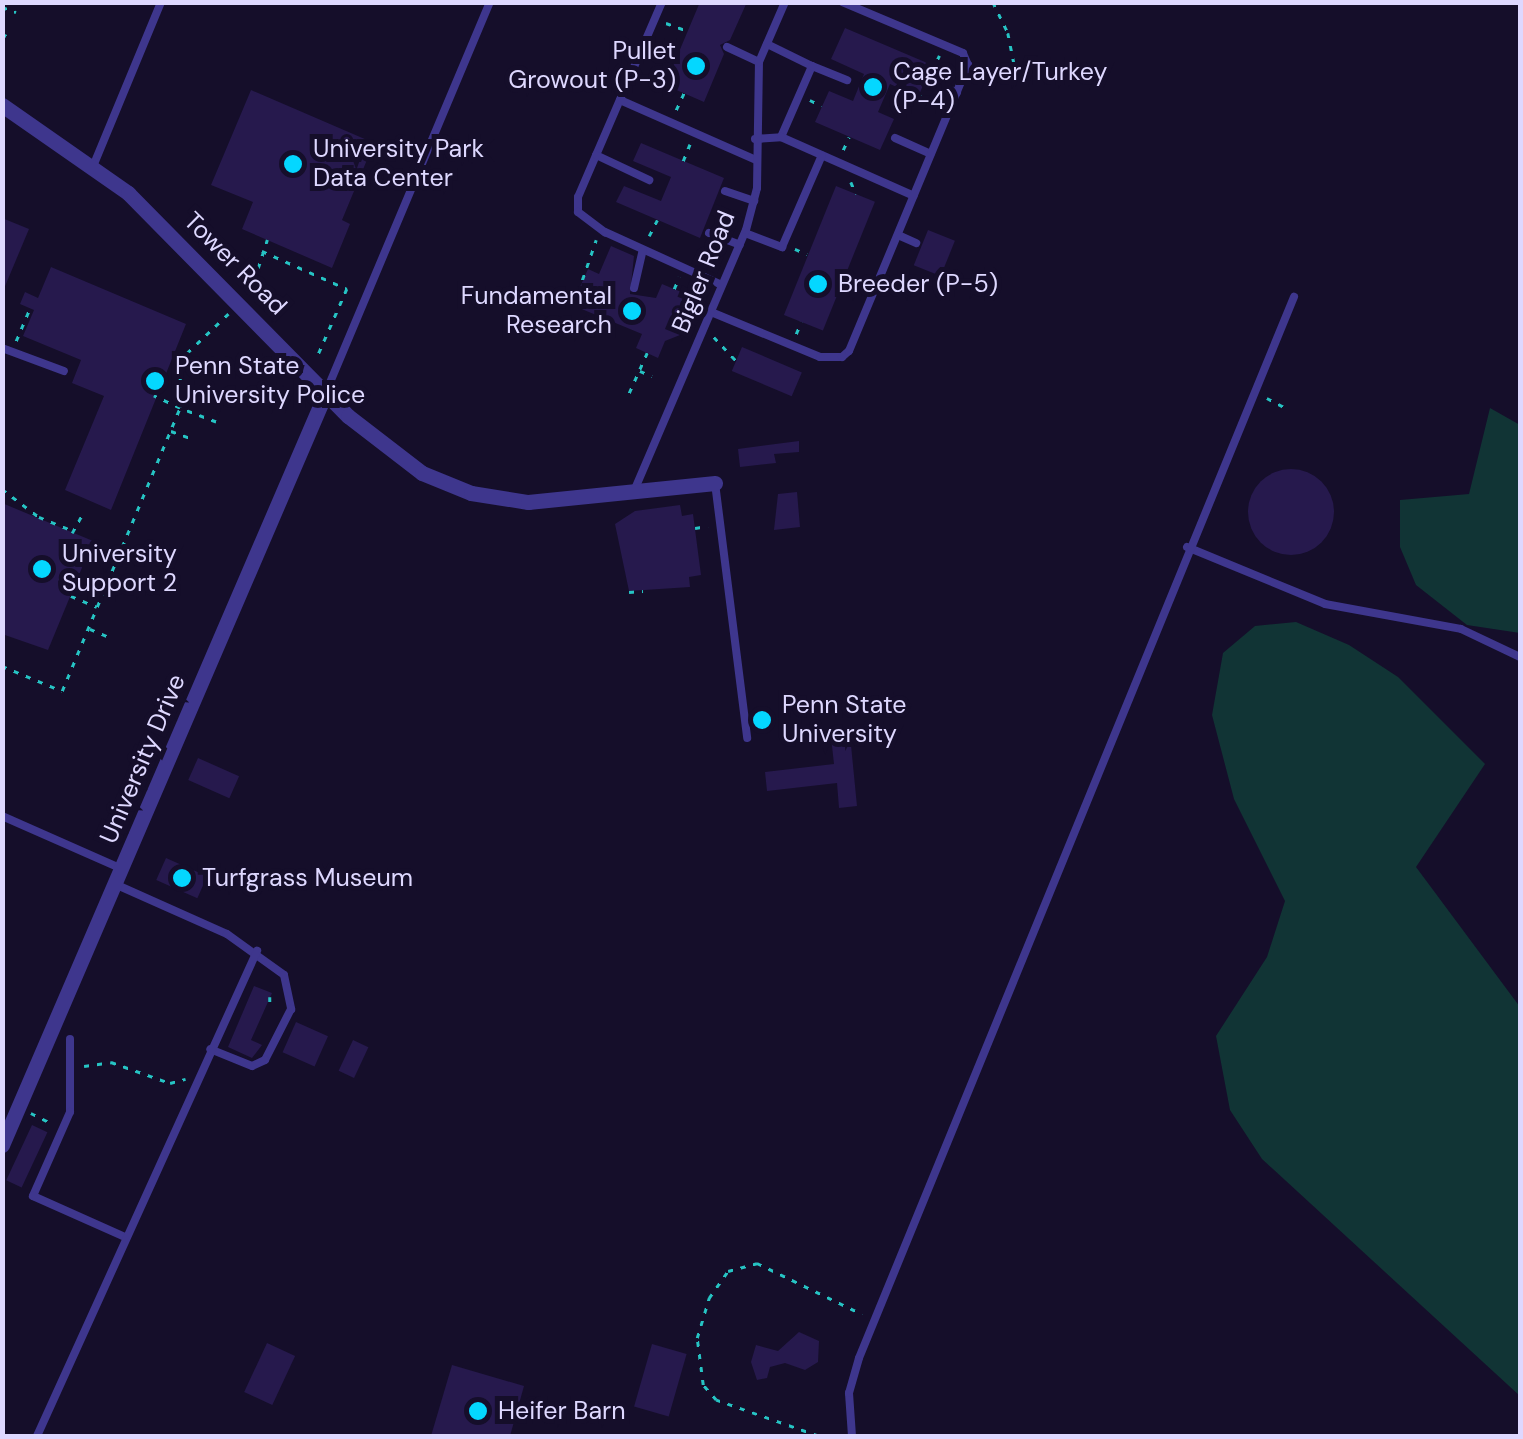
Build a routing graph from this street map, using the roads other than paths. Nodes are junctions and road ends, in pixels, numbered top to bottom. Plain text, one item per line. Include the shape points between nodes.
1 (161, 2) edge
2 (490, 2) edge
3 (662, 2) edge
4 (785, 2) edge
5 (842, 2) edge
6 (767, 44) junction
7 (727, 47) dead end
8 (759, 62) junction
9 (812, 66) junction
10 (847, 80) dead end
11 (934, 83) dead end
12 (957, 93) junction
13 (620, 100) junction
14 (2, 105) edge
15 (781, 137) junction
16 (895, 138) dead end
17 (755, 139) junction
18 (932, 154) junction
19 (596, 155) junction
20 (822, 155) junction
21 (756, 160) junction
22 (94, 164) junction
23 (649, 180) dead end
24 (726, 191) dead end
25 (914, 196) junction
26 (754, 201) junction
27 (709, 232) dead end
28 (745, 233) junction
29 (898, 235) junction
30 (916, 243) dead end
31 (740, 245) junction
32 (644, 250) junction
33 (722, 285) junction
34 (634, 288) dead end
35 (1294, 297) dead end
36 (711, 312) junction
37 (7, 350) edge
38 (64, 371) dead end
39 (326, 392) junction
40 (716, 483) joint
41 (634, 491) junction
42 (1187, 547) junction
43 (1520, 657) edge
44 (748, 738) dead end
45 (2, 816) edge
46 (120, 878) junction
47 (258, 951) junction
48 (70, 1039) dead end
49 (210, 1050) junction
50 (2, 1144) edge
51 (125, 1237) junction
52 (37, 1436) edge
53 (852, 1436) edge

1 - 22 lane
2 - 39 lane
3 - 13 lane
4 - 6 lane, Bigler Road
5 - 12 lane via 967,58
6 - 8 lane, Bigler Road
6 - 9 lane
7 - 8 lane
8 - 17 lane, Bigler Road
9 - 10 lane
9 - 15 lane
11 - 12 lane
12 - 18 lane
13 - 19 lane
13 - 21 lane
14 - 22 street, Tower Road
15 - 17 lane
15 - 20 lane
16 - 18 lane
17 - 21 lane, Bigler Road
18 - 25 lane
19 - 23 lane
19 - 32 lane via 578,212
20 - 25 lane
20 - 28 lane via 782,247
21 - 26 lane, Bigler Road
22 - 39 street, Tower Road
24 - 26 lane
25 - 29 lane
26 - 28 lane, Bigler Road
27 - 31 lane
28 - 31 lane, Bigler Road
29 - 30 lane
29 - 36 lane via 842,358 820,358
31 - 33 lane, Bigler Road
32 - 33 lane
32 - 34 lane
33 - 36 lane, Bigler Road
35 - 42 lane
36 - 41 lane, Bigler Road
37 - 38 lane
39 - 41 street, Tower Road via 403,463 471,493 528,502
39 - 46 street, University Drive
40 - 41 street, Tower Road
40 - 44 lane
42 - 43 lane via 1325,604 1461,629
42 - 53 lane via 878,1313 849,1393
45 - 46 lane
46 - 47 lane
46 - 50 street, University Drive
47 - 49 lane
47 - 49 lane via 291,989 291,1009 276,1044 266,1060 252,1066
48 - 51 lane via 74,1070 62,1130 33,1196
49 - 51 lane
51 - 52 lane

